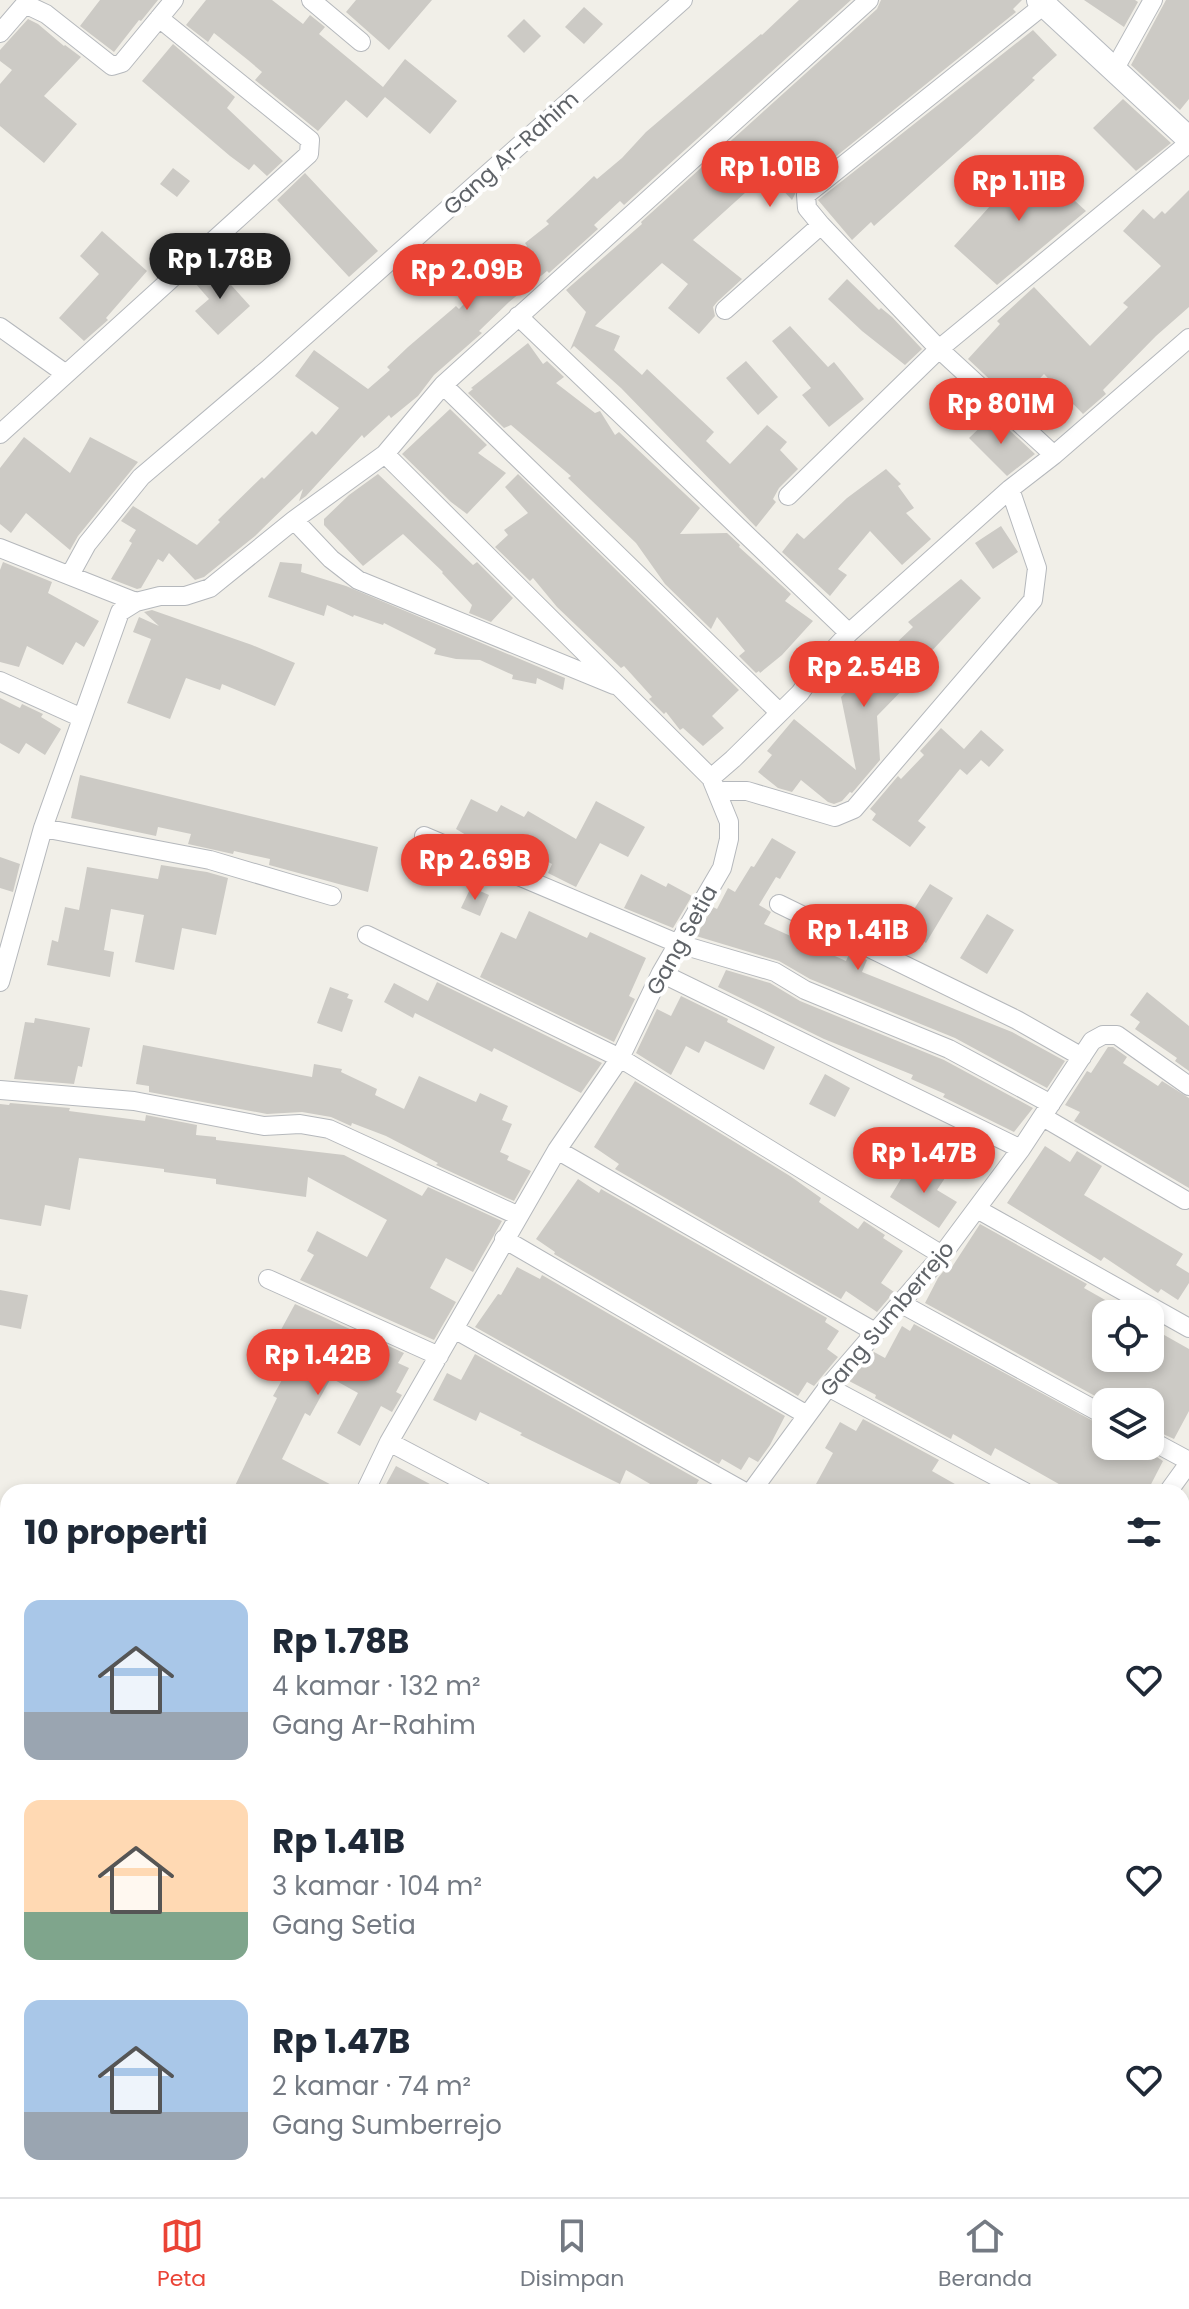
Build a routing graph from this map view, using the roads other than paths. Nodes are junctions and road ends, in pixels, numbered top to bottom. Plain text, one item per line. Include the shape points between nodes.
1 (174, 0) edge
2 (311, 0) edge
3 (683, 0) edge
4 (869, 0) edge
5 (1153, 0) edge
6 (1041, 2) edge
7 (159, 18) junction
8 (0, 33) edge
9 (361, 42) dead end
10 (1114, 70) junction
11 (1189, 141) edge
12 (821, 225) junction
13 (725, 310) dead end
14 (518, 316) junction
15 (0, 327) edge
16 (1189, 338) edge
17 (939, 349) junction
18 (66, 374) junction
19 (443, 385) junction
20 (0, 434) edge
21 (385, 454) junction
22 (1054, 455) junction
23 (1010, 489) junction
24 (788, 496) dead end
25 (294, 520) junction
26 (0, 548) edge
27 (70, 575) junction
28 (136, 602) junction
29 (849, 633) junction
30 (0, 681) edge
31 (622, 689) junction
32 (779, 712) junction
33 (82, 718) junction
34 (711, 778) junction
35 (720, 796) junction
36 (43, 828) junction
37 (424, 836) dead end
38 (332, 896) dead end
39 (779, 904) dead end
40 (367, 935) dead end
41 (679, 944) junction
42 (4, 947) edge
43 (661, 973) junction
44 (0, 982) edge
45 (1082, 1057) junction
46 (620, 1058) junction
47 (1189, 1086) edge
48 (0, 1090) edge
49 (1047, 1111) junction
50 (1021, 1149) junction
51 (557, 1150) junction
52 (1185, 1200) dead end
53 (977, 1209) junction
54 (519, 1216) junction
55 (504, 1239) junction
56 (942, 1255) junction
57 (268, 1279) dead end
58 (900, 1303) junction
59 (1189, 1328) edge
60 (454, 1329) junction
61 (875, 1332) junction
62 (439, 1356) junction
63 (828, 1387) junction
64 (1092, 1408) edge
65 (807, 1415) junction
66 (389, 1442) junction
67 (1164, 1451) edge
68 (1187, 1470) edge
69 (369, 1484) edge
70 (469, 1484) edge
71 (731, 1484) edge
72 (757, 1484) edge
73 (1010, 1484) edge

1 - 7 street
2 - 9 street
3 - 27 street, Gang Ar-Rahim via 141,477 87,544
4 - 14 street
5 - 10 street
6 - 10 street
6 - 12 street via 806,195 807,208
7 - 8 street via 122,63 112,66 46,14 25,4
7 - 18 street via 312,145 309,154
10 - 11 street
11 - 17 street
12 - 13 street
12 - 17 street
14 - 19 street
14 - 29 street
15 - 18 street
16 - 22 street
17 - 22 street
17 - 24 street
18 - 20 street
19 - 21 street
19 - 32 street
21 - 25 street
21 - 31 street, Gang Setia
22 - 23 street
23 - 29 street
23 - 35 street via 1037,568 1033,600 854,809 835,817 747,791 724,791
25 - 28 street via 210,588
25 - 31 street via 358,580
26 - 27 street
27 - 28 street
28 - 33 street via 120,612
29 - 32 street
30 - 33 street
31 - 34 street, Gang Setia
32 - 34 street
33 - 36 street
34 - 35 street, Gang Setia
35 - 41 street, Gang Setia via 729,822 722,868
36 - 38 street via 210,860
36 - 42 street
37 - 41 street
39 - 45 street
40 - 46 street
41 - 43 street, Gang Setia
41 - 49 street via 775,972 805,990 949,1049
42 - 44 street
43 - 46 street, Gang Setia
43 - 50 street
45 - 47 street, Gang Sumberrejo via 1092,1041 1117,1035
45 - 49 street, Gang Sumberrejo
46 - 51 street, Gang Setia
46 - 56 street
48 - 54 street via 134,1101 264,1126 329,1129
49 - 50 street, Gang Sumberrejo
49 - 52 street
50 - 53 street, Gang Sumberrejo
51 - 54 street, Gang Setia
51 - 61 street
53 - 56 street, Gang Sumberrejo
53 - 59 street
54 - 55 street, Gang Setia
55 - 60 street, Gang Setia
55 - 65 street
56 - 58 street, Gang Sumberrejo
57 - 62 street
58 - 61 street, Gang Sumberrejo
58 - 64 street
60 - 62 street, Gang Setia
60 - 71 street
61 - 63 street, Gang Sumberrejo
62 - 66 street, Gang Setia
63 - 65 street, Gang Sumberrejo
63 - 73 street
65 - 72 street, Gang Sumberrejo
66 - 69 street, Gang Setia
66 - 70 street
67 - 68 street

